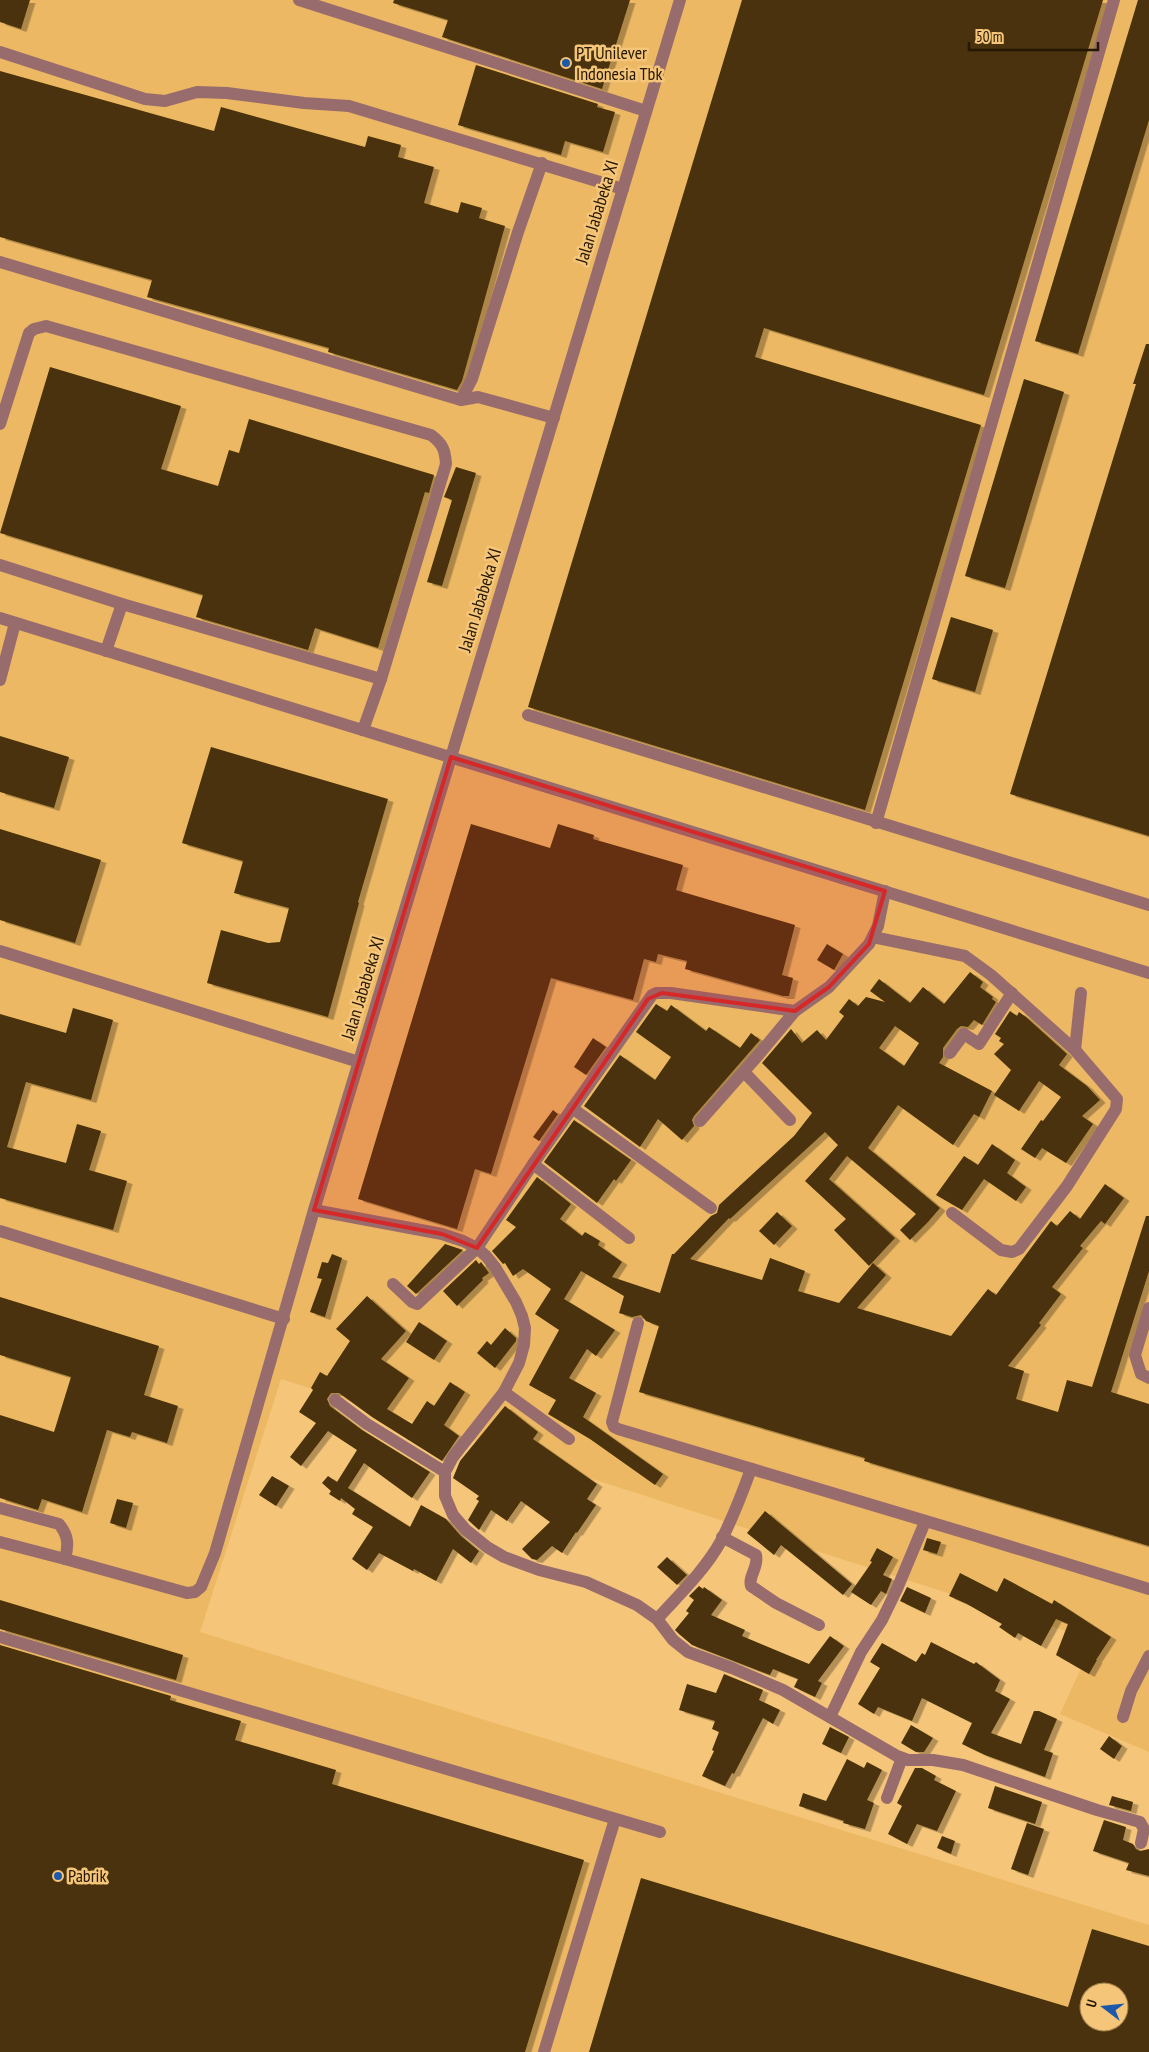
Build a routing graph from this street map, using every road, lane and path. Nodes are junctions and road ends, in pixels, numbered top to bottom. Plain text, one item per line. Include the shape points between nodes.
1 (299, 0) edge
2 (680, 0) edge
3 (1114, 0) edge
4 (0, 52) edge
5 (646, 111) junction
6 (542, 164) junction
7 (622, 189) junction
8 (0, 262) edge
9 (461, 400) junction
10 (554, 418) junction
11 (0, 424) edge
12 (0, 565) edge
13 (122, 604) junction
14 (0, 618) edge
15 (15, 622) junction
16 (106, 650) junction
17 (381, 679) junction
18 (0, 680) edge
19 (528, 715) dead end
20 (363, 730) junction
21 (451, 757) junction
22 (876, 822) junction
23 (885, 892) junction
24 (1149, 905) edge
25 (873, 937) junction
26 (0, 951) edge
27 (1149, 973) edge
28 (1012, 993) junction
29 (1081, 993) dead end
30 (794, 1010) junction
31 (1075, 1050) junction
32 (950, 1053) dead end
33 (359, 1062) junction
34 (744, 1072) junction
35 (572, 1108) junction
36 (790, 1120) dead end
37 (700, 1121) dead end
38 (533, 1164) junction
39 (710, 1208) dead end
40 (314, 1210) junction
41 (952, 1213) dead end
42 (0, 1231) edge
43 (629, 1238) dead end
44 (477, 1248) junction
45 (393, 1284) dead end
46 (1149, 1308) edge
47 (284, 1319) junction
48 (638, 1322) dead end
49 (1149, 1378) edge
50 (504, 1392) junction
51 (334, 1400) dead end
52 (569, 1439) dead end
53 (751, 1469) junction
54 (445, 1472) junction
55 (0, 1508) edge
56 (926, 1522) junction
57 (722, 1536) junction
58 (0, 1542) edge
59 (65, 1559) junction
60 (1149, 1589) edge
61 (657, 1619) junction
62 (819, 1625) dead end
63 (0, 1637) edge
64 (1149, 1656) edge
65 (830, 1718) junction
66 (1123, 1718) dead end
67 (902, 1758) junction
68 (887, 1798) dead end
69 (615, 1819) junction
70 (660, 1832) dead end
71 (1141, 1842) dead end
72 (544, 2052) edge

1 - 5 street
2 - 5 street, Jalan Jababeka XI
3 - 22 street
4 - 6 street via 145,99 165,100 196,92 227,93 348,106
5 - 7 street, Jalan Jababeka XI
6 - 7 street
6 - 9 street via 472,379
7 - 10 street, Jalan Jababeka XI
8 - 9 street
9 - 10 street via 478,397
10 - 21 street, Jalan Jababeka XI
11 - 17 street via 27,338 34,328 46,326 431,435 445,450 446,464
12 - 13 street
13 - 16 street
13 - 17 street
14 - 15 street
15 - 16 street
15 - 18 street
16 - 20 street
17 - 20 street
19 - 22 street
20 - 21 street
21 - 23 street
21 - 33 street, Jalan Jababeka XI
22 - 24 street
23 - 25 street
23 - 27 street
25 - 28 street via 962,954
25 - 30 street via 830,987
26 - 33 street
28 - 31 street
28 - 32 street via 979,1044 964,1034
29 - 31 street
30 - 34 street
30 - 35 street via 656,993 648,999
31 - 41 street via 1117,1099 1117,1104 1061,1194 1019,1249 1012,1252 1001,1250
33 - 40 street, Jalan Jababeka XI
34 - 36 street
34 - 37 street
35 - 38 street
35 - 39 street
38 - 43 street
38 - 44 street
40 - 44 street via 442,1234
40 - 47 street, Jalan Jababeka XI
42 - 47 street
44 - 45 street via 417,1304
44 - 50 street via 508,1288 525,1328 519,1363
46 - 49 street via 1135,1355 1141,1374
47 - 59 street, Jalan Jababeka XI via 215,1554 198,1591 188,1593
48 - 53 street via 613,1426
50 - 52 street
50 - 54 street
51 - 54 street
53 - 56 street
53 - 57 street
54 - 61 street via 445,1496 454,1515 487,1547 526,1566 606,1590
55 - 59 street via 59,1524 68,1541
56 - 60 street
56 - 65 street via 894,1597 861,1652
57 - 61 street via 698,1573
57 - 62 street via 758,1559 751,1586
58 - 59 street
61 - 65 street via 673,1640 688,1652 784,1690
63 - 69 street
64 - 66 street via 1130,1691
65 - 67 street
67 - 68 street
67 - 71 street via 963,1765 1131,1819 1144,1826
69 - 70 street
69 - 72 street

